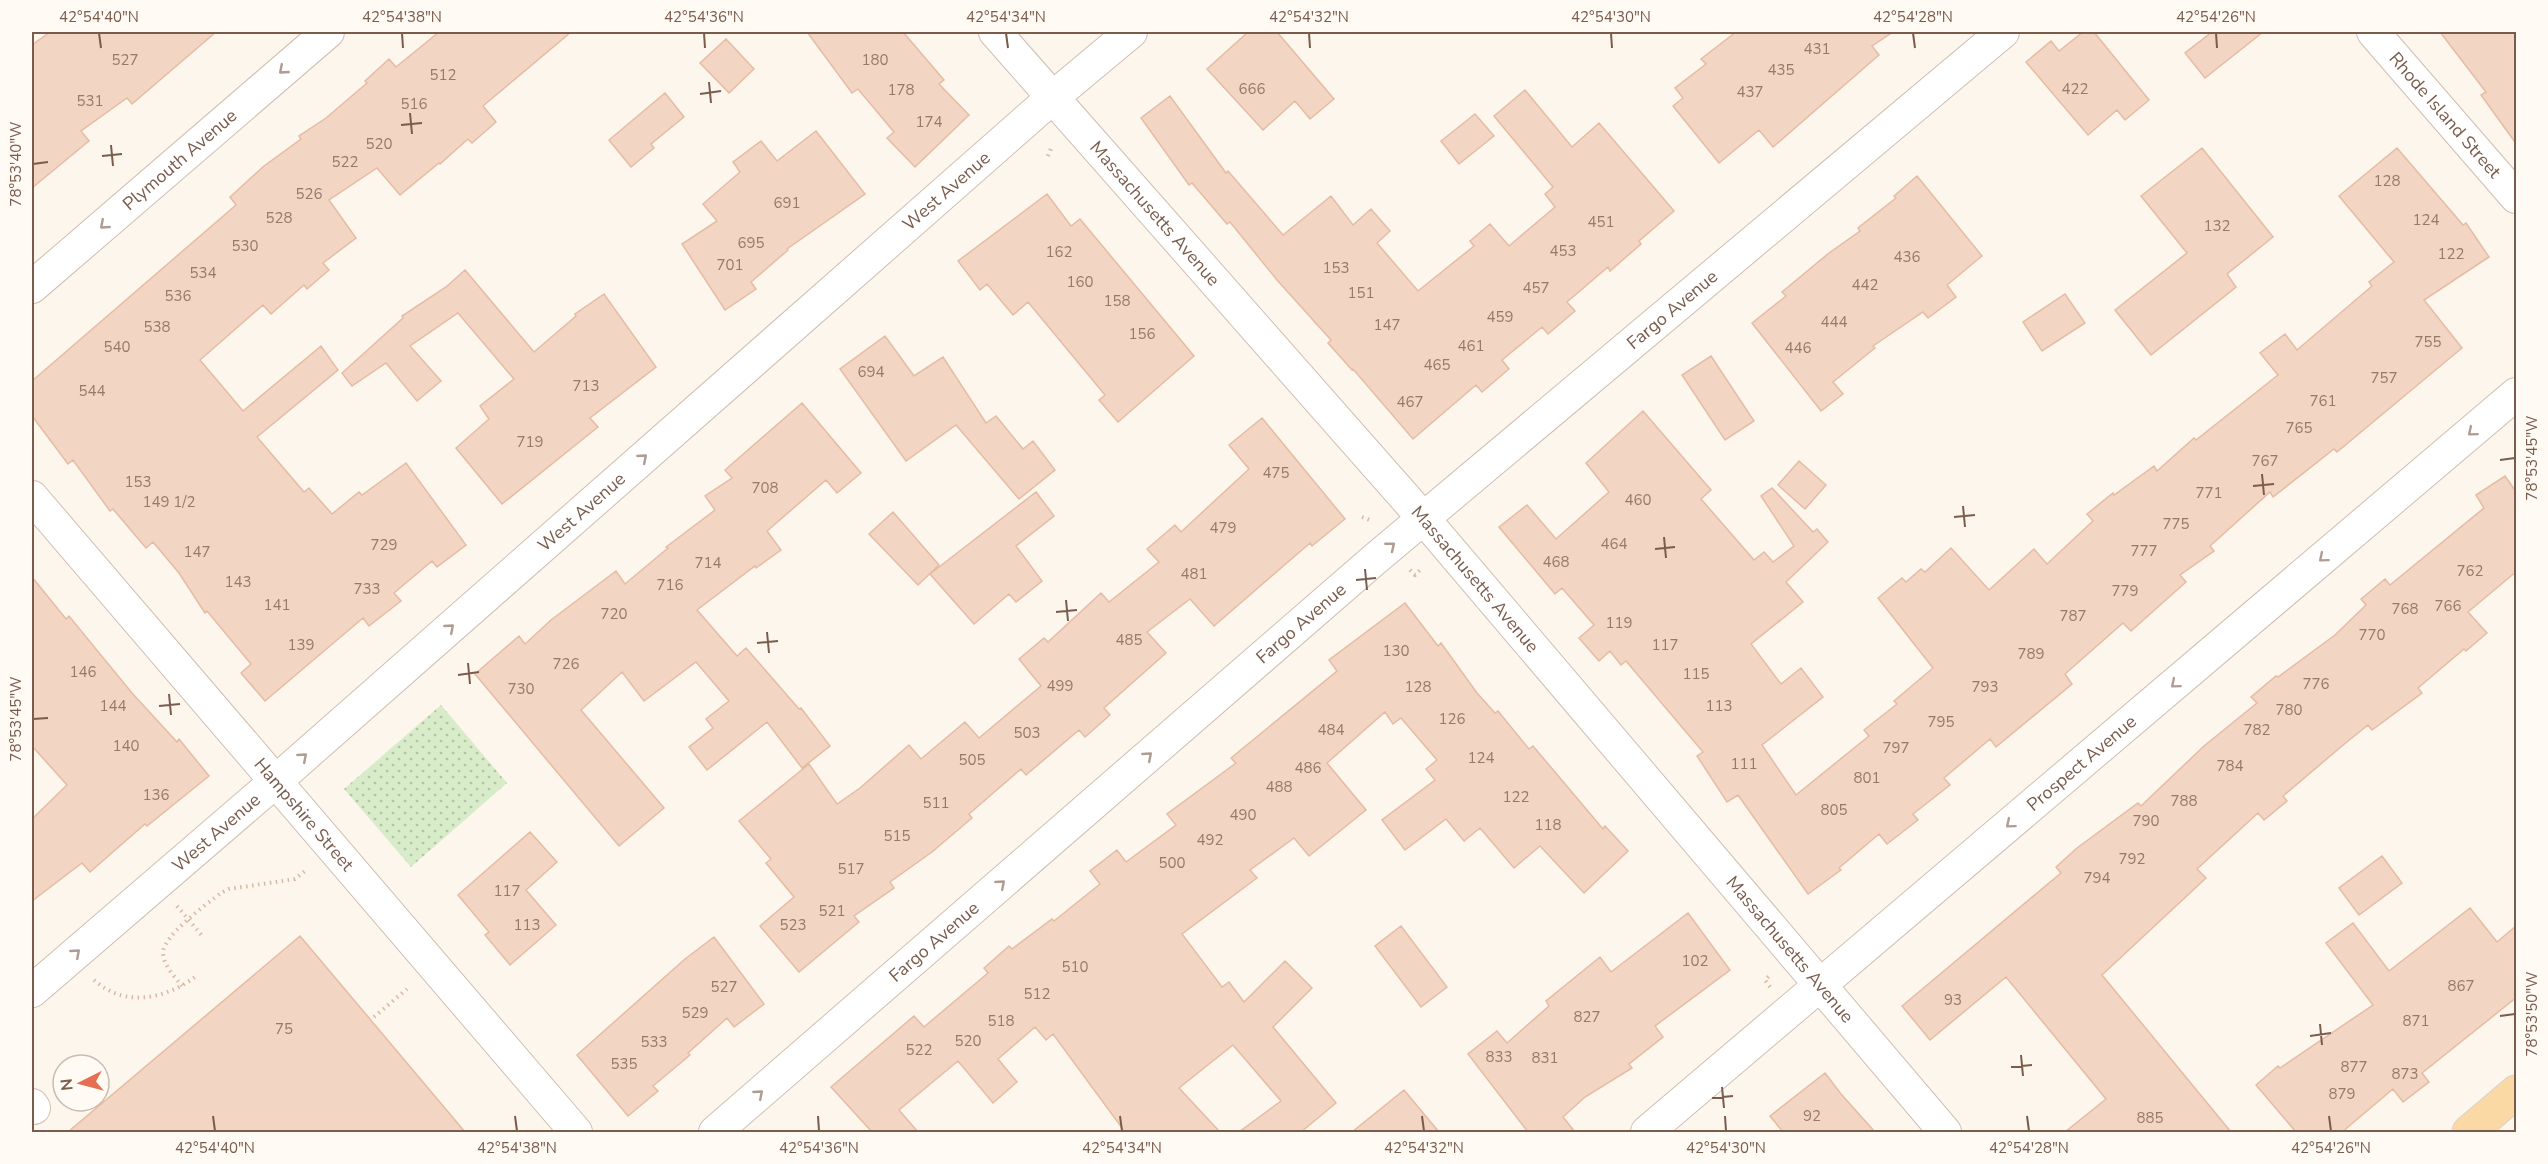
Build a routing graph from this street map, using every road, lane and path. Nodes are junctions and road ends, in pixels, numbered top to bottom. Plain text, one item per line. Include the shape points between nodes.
1 (328, 32) edge
2 (995, 32) edge
3 (1131, 32) edge
4 (2003, 32) edge
5 (2373, 32) edge
6 (1052, 98) junction
7 (1052, 146) dead end
8 (1048, 156) dead end
9 (2517, 196) edge
10 (32, 287) edge
11 (2517, 394) edge
12 (32, 497) edge
13 (1362, 517) dead end
14 (1424, 519) junction
15 (1370, 520) dead end
16 (1422, 568) dead end
17 (1415, 575) dead end
18 (276, 781) junction
19 (305, 871) dead end
20 (170, 898) dead end
21 (189, 920) junction
22 (204, 938) dead end
23 (195, 977) dead end
24 (92, 978) dead end
25 (183, 986) junction
26 (1819, 986) junction
27 (407, 989) dead end
28 (32, 991) edge
29 (374, 1017) dead end
30 (2517, 1092) edge
31 (576, 1132) edge
32 (715, 1132) edge
33 (1647, 1132) edge
34 (1945, 1132) edge
35 (2469, 1132) edge

1 -> 10 street, Plymouth Avenue
2 - 6 street, Massachusetts Avenue
3 - 6 street, West Avenue
4 - 14 street, Fargo Avenue
5 - 9 street, Rhode Island Street
6 - 14 street, Massachusetts Avenue
18 -> 6 street, West Avenue
7 - 8 path
11 -> 26 street, Prospect Avenue
12 - 18 street, Hampshire Street
13 - 15 path
14 - 26 street, Massachusetts Avenue
32 -> 14 street, Fargo Avenue
16 - 17 path
28 -> 18 street, West Avenue
18 - 31 street, Hampshire Street
19 - 21 path via 295,879 229,889
20 - 21 path
21 - 22 path
21 - 25 path via 162,950 167,966
23 - 25 path
24 - 25 path via 129,996 169,993
26 - 33 street, Prospect Avenue
26 - 34 street, Massachusetts Avenue
27 - 29 path
30 - 35 main road

